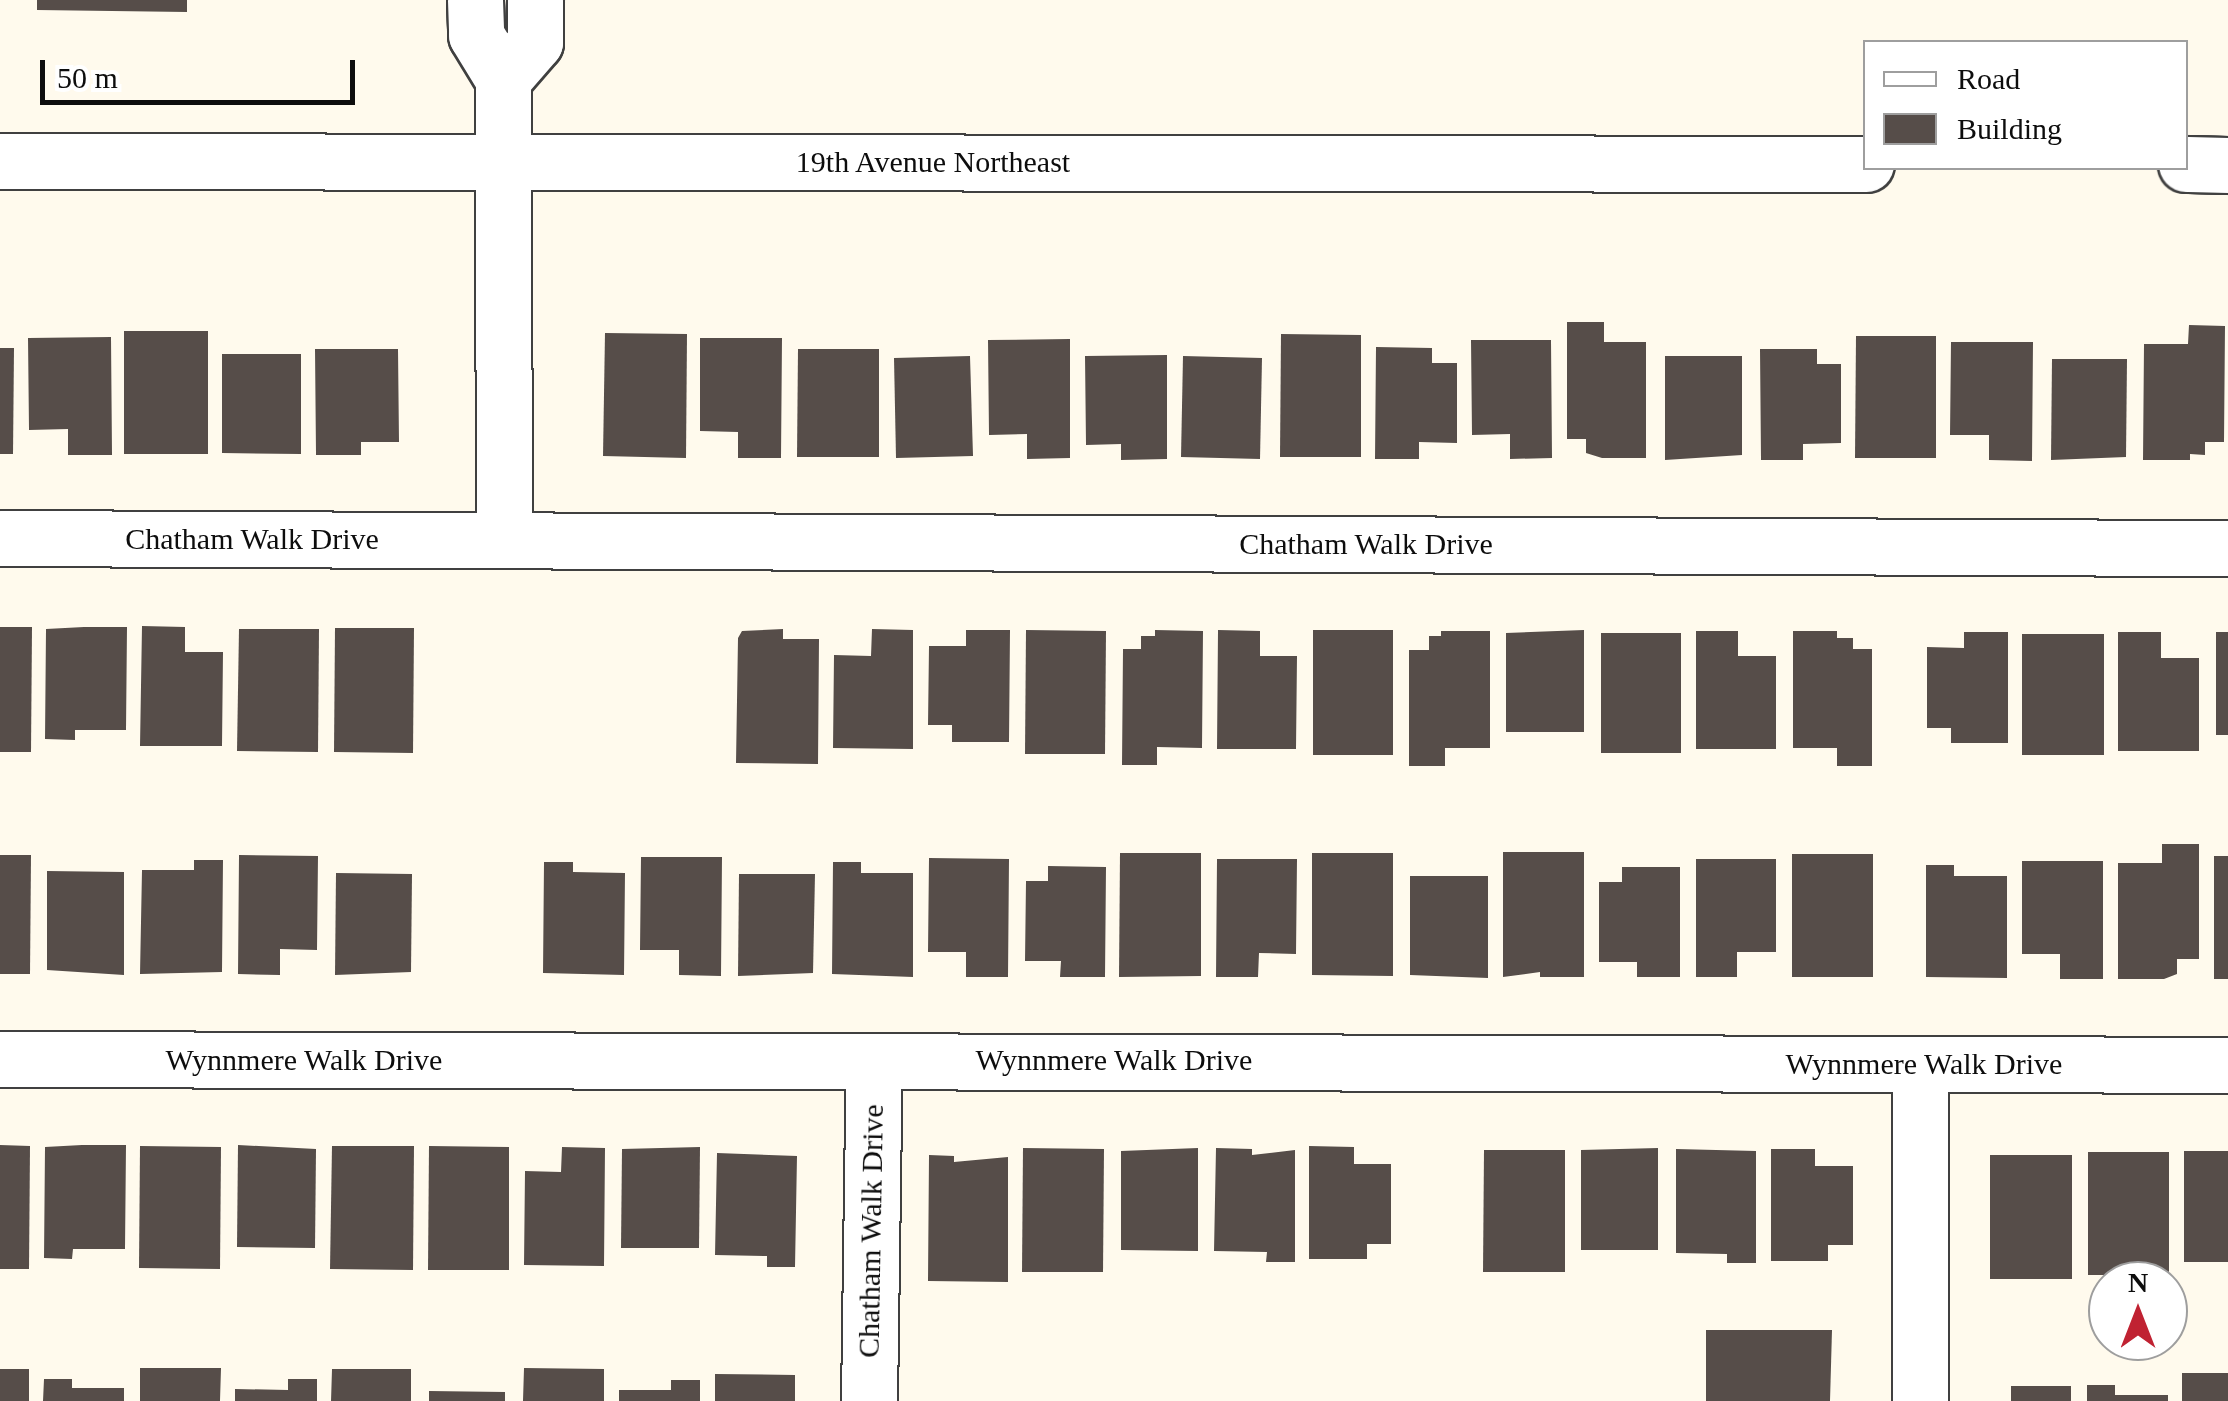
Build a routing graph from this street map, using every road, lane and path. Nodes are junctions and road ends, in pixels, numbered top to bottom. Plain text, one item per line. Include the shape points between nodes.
1 (475, 0) edge
2 (535, 0) edge
3 (503, 79) junction
4 (0, 161) edge
5 (504, 162) junction
6 (1863, 164) edge
7 (2188, 164) edge
8 (2228, 164) edge
9 (0, 538) edge
10 (504, 540) junction
11 (2228, 548) edge
12 (0, 1058) edge
13 (874, 1062) junction
14 (1920, 1064) junction
15 (2228, 1065) edge
16 (869, 1401) edge
17 (1920, 1401) edge

1 - 3 street via 476,35
2 - 3 street via 535,42
3 - 5 street
4 - 5 street, 19th Avenue Northeast
5 - 6 street, 19th Avenue Northeast
5 - 10 street
7 - 8 street
9 - 10 street, Chatham Walk Drive
10 - 11 street, Chatham Walk Drive
12 - 13 street, Wynnmere Walk Drive
13 - 14 street, Wynnmere Walk Drive
13 - 16 street, Chatham Walk Drive
14 - 15 street, Wynnmere Walk Drive
14 - 17 street

